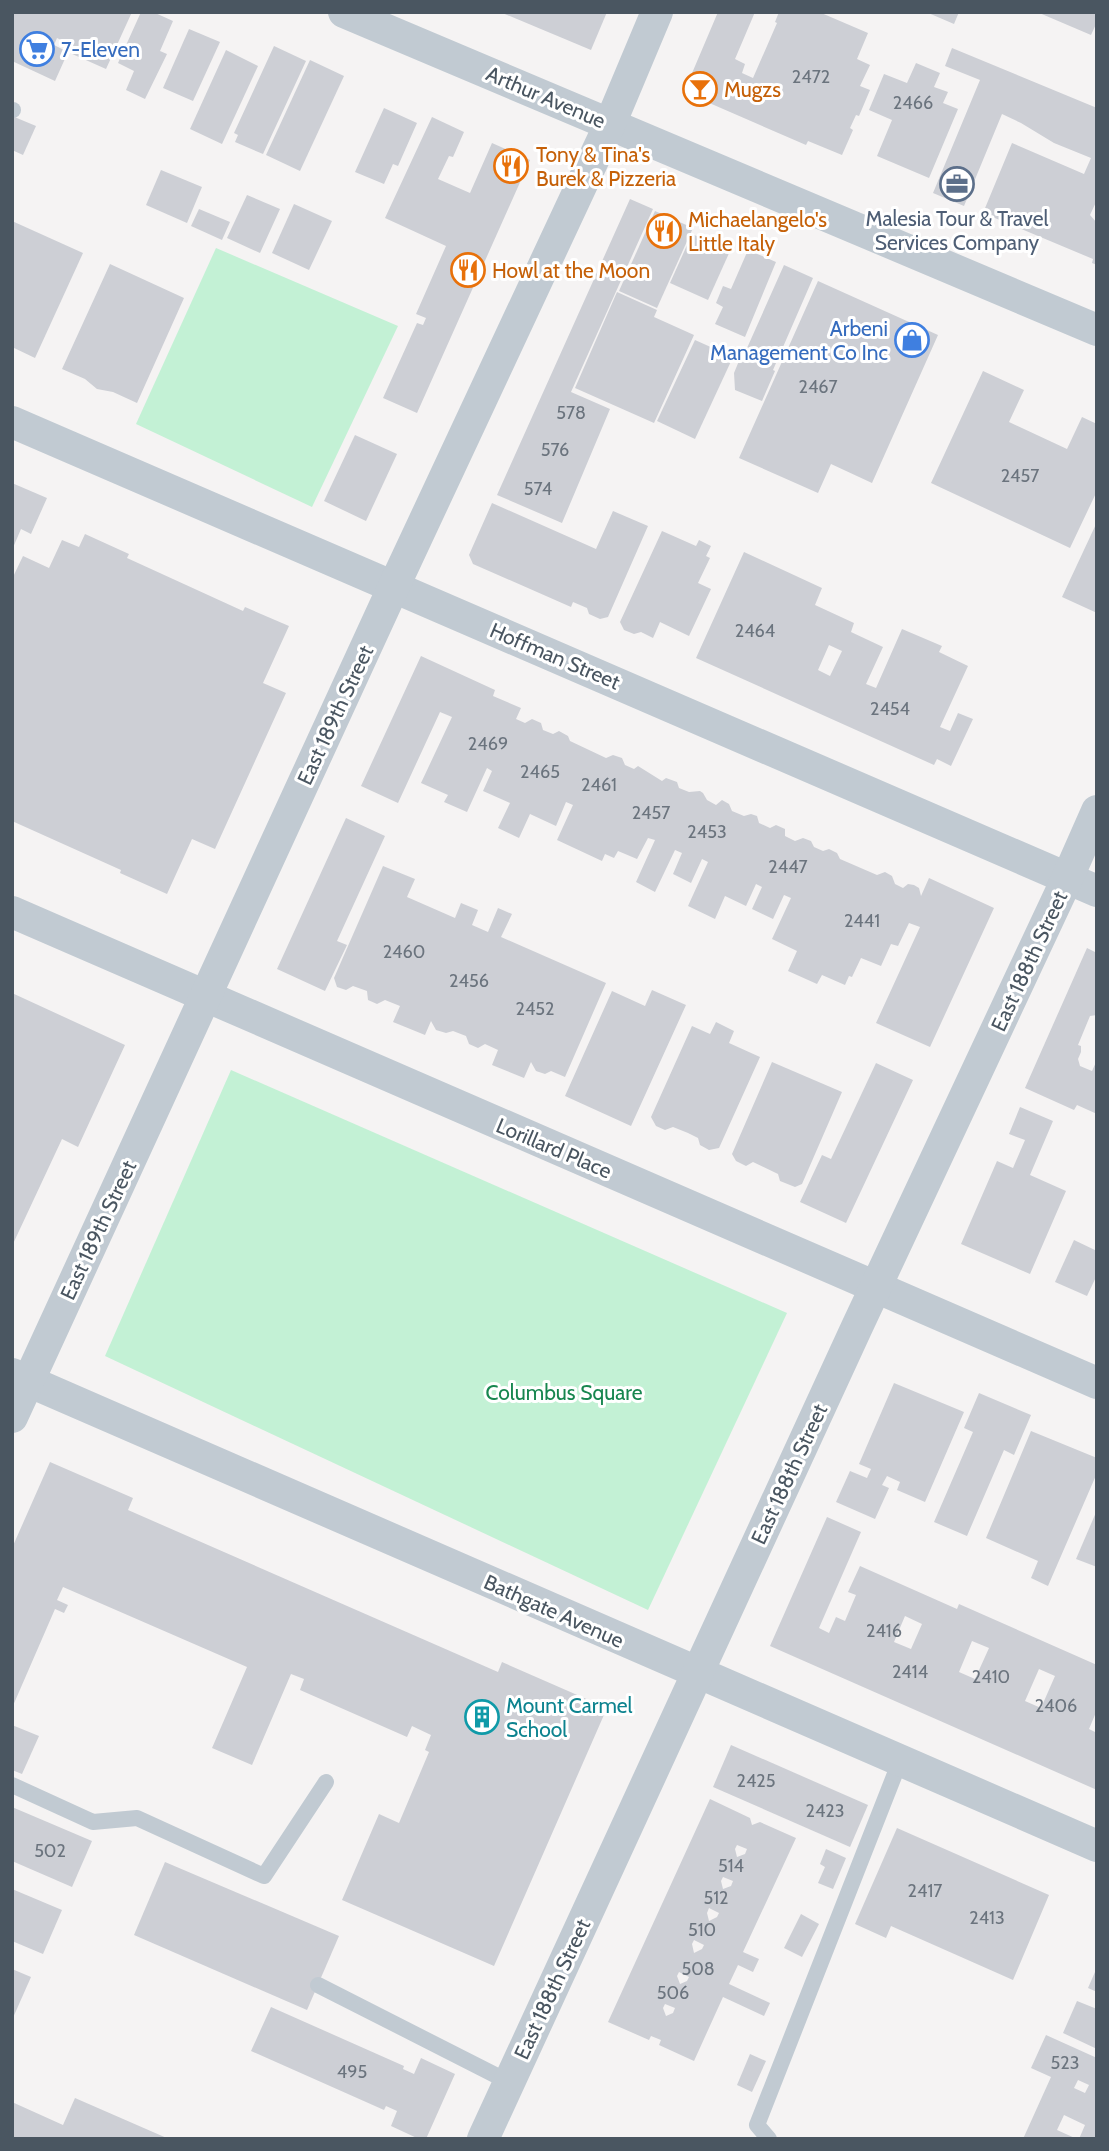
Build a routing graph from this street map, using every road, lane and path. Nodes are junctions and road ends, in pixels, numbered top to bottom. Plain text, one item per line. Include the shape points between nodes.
1 (344, 12) edge
2 (657, 12) edge
3 (610, 124) junction
4 (1097, 330) edge
5 (12, 422) edge
6 (394, 586) junction
7 (1097, 811) edge
8 (1067, 879) junction
9 (1097, 891) edge
10 (12, 912) edge
11 (205, 996) junction
12 (876, 1287) junction
13 (21, 1377) edge
14 (1097, 1383) edge
15 (12, 1417) edge
16 (697, 1673) junction
17 (900, 1761) junction
18 (326, 1782) dead end
19 (12, 1785) edge
20 (1097, 1846) edge
21 (318, 1985) dead end
22 (509, 2082) junction
23 (483, 2139) edge
24 (769, 2139) edge

1 - 3 street, Arthur Avenue
2 - 3 street, East 189th Street
3 - 4 street, Arthur Avenue
3 - 6 street, East 189th Street
5 - 6 street, Hoffman Street
6 - 8 street, Hoffman Street
6 - 11 street, East 189th Street
7 - 8 street, East 188th Street
8 - 9 street, Hoffman Street
8 - 12 street, East 188th Street
10 - 11 street, Lorillard Place
11 - 12 street, Lorillard Place
11 - 13 street, East 189th Street
12 - 14 street, Lorillard Place
12 - 16 street, East 188th Street
13 - 15 street, East 189th Street
13 - 16 street, Bathgate Avenue
16 - 17 street, Bathgate Avenue
16 - 22 street, East 188th Street
17 - 20 street, Bathgate Avenue
17 - 24 lane via 757,2125
18 - 19 lane via 264,1876 137,1818 93,1822
21 - 22 lane
22 - 23 street, East 188th Street

